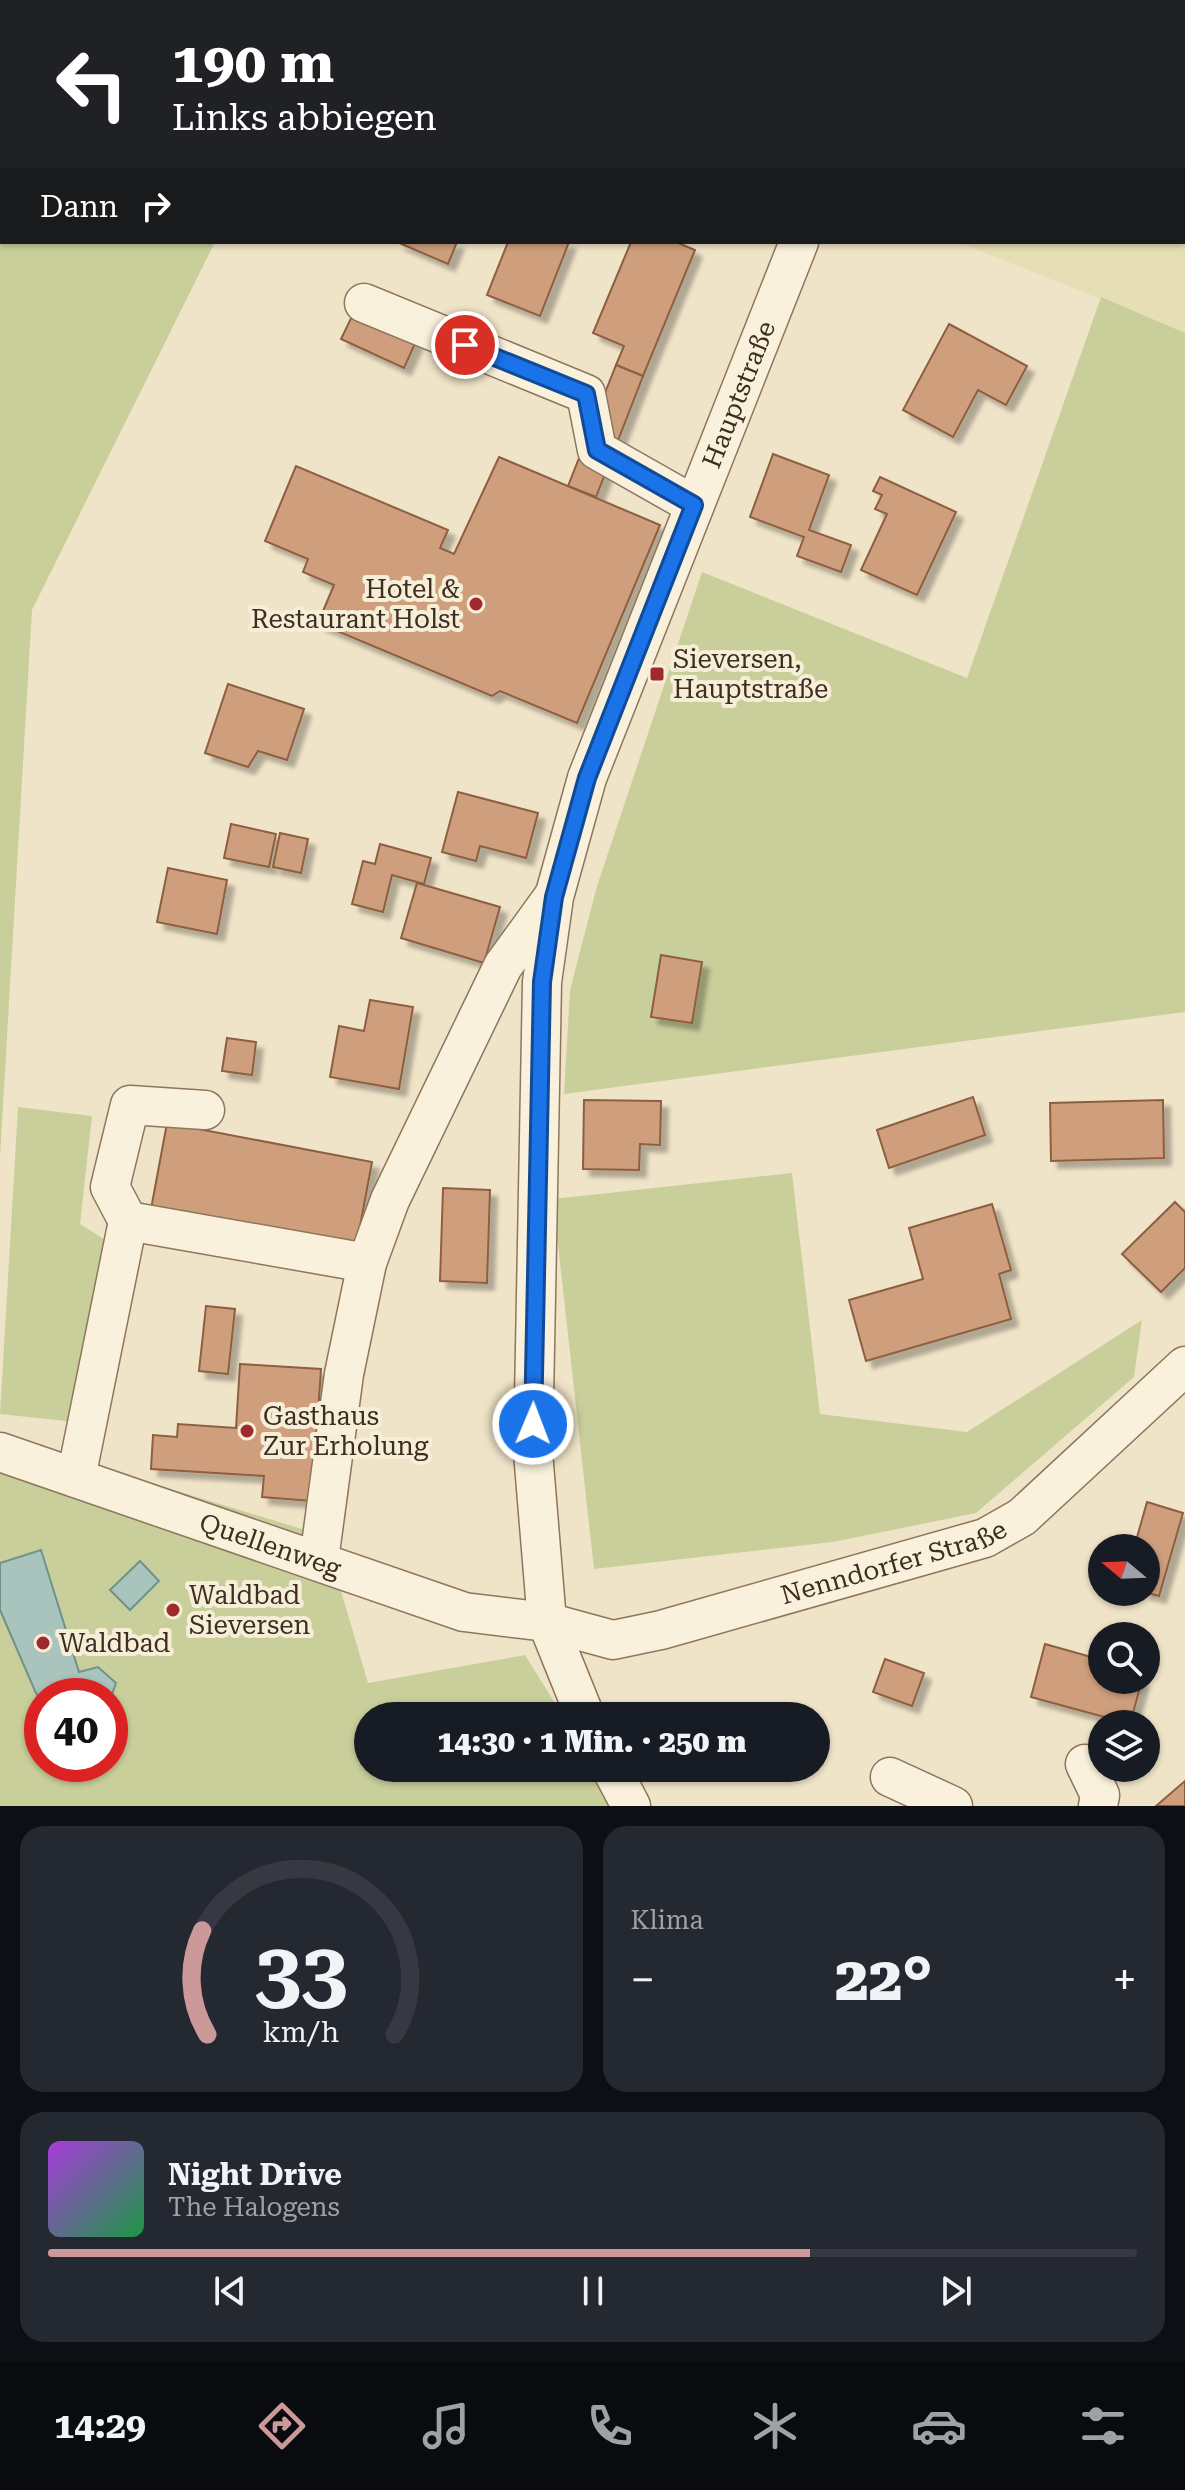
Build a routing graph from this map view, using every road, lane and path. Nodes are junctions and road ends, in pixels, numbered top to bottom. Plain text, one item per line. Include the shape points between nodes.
1 (798, 244) edge
2 (364, 303) dead end
3 (694, 505) junction
4 (554, 897) junction
5 (205, 1110) dead end
6 (128, 1221) junction
7 (367, 1263) junction
8 (1185, 1366) edge
9 (0, 1452) edge
10 (76, 1478) junction
11 (319, 1560) junction
12 (547, 1622) junction
13 (579, 1702) edge
14 (1085, 1764) dead end
15 (890, 1777) dead end
16 (618, 1782) edge
17 (631, 1806) edge
18 (953, 1806) edge
19 (1098, 1806) edge

1 - 3 street, Hauptstraße
2 - 3 street via 586,394 597,450
3 - 4 street, Hauptstraße via 587,778
4 - 7 street via 503,966 390,1200
4 - 12 street, Hauptstraße via 542,982 533,1452
5 - 6 street via 130,1105 110,1187
6 - 7 street
6 - 10 street
7 - 11 street via 344,1374
8 - 12 street, Nenndorfer Straße via 1022,1517 985,1538 613,1640
9 - 10 street, Quellenweg
10 - 11 street, Quellenweg
11 - 12 street, Quellenweg via 464,1612
12 - 13 street, Hauptstraße
14 - 19 street via 1100,1795
15 - 18 street
16 - 17 street

